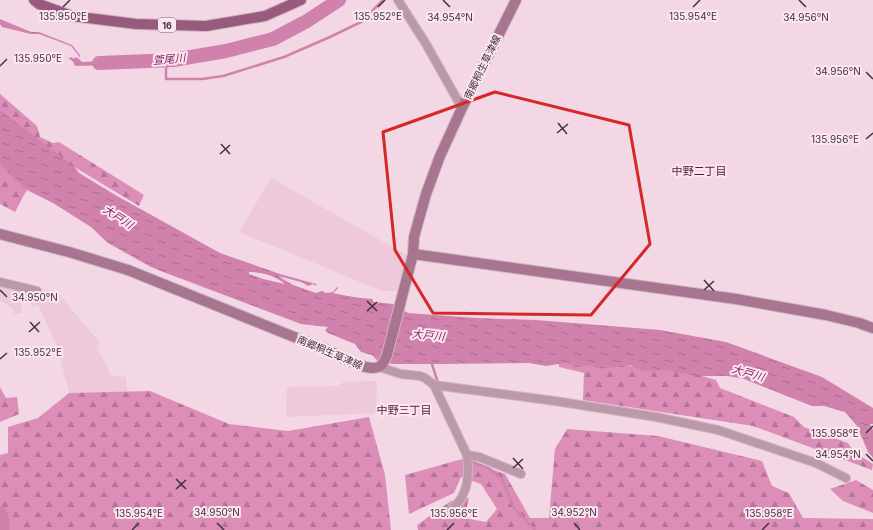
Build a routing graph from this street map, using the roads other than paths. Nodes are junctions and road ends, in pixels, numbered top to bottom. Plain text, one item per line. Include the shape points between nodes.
1 (34, 0) edge
2 (301, 0) edge
3 (398, 0) edge
4 (516, 0) edge
5 (462, 108) junction
6 (0, 234) edge
7 (413, 254) junction
8 (0, 282) edge
9 (37, 291) dead end
10 (873, 328) edge
11 (381, 365) junction
12 (438, 386) junction
13 (466, 455) junction
14 (521, 474) dead end
15 (846, 478) dead end
16 (445, 515) dead end

1 - 2 main road, 16 via 72,16 136,24 206,26 265,16
3 - 5 street
4 - 5 main road, 南郷桐生草津線
5 - 7 main road, 南郷桐生草津線 via 426,194 414,237
6 - 11 main road, 南郷桐生草津線 via 128,270 361,366 370,368
7 - 10 main road via 736,300 826,315
7 - 11 main road, 南郷桐生草津線 via 387,355
8 - 9 street
11 - 12 street via 402,374 426,378
12 - 13 street
12 - 15 street via 555,400 718,430 816,463
13 - 14 street via 479,457
13 - 16 street via 466,488 457,504

